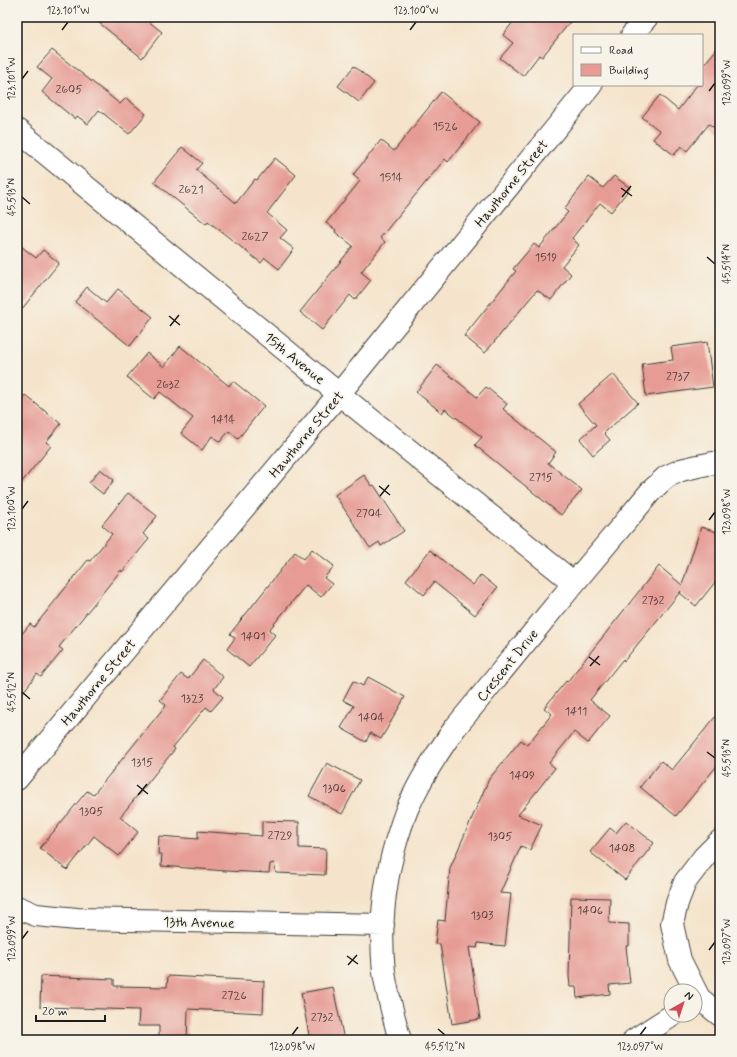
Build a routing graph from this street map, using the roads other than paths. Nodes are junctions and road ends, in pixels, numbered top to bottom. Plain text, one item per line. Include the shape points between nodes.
1 (647, 17) edge
2 (633, 34) edge
3 (590, 86) edge
4 (17, 130) edge
5 (339, 394) junction
6 (716, 463) edge
7 (574, 583) junction
8 (17, 779) edge
9 (720, 841) edge
10 (17, 907) edge
11 (383, 925) junction
12 (690, 983) edge
13 (703, 1004) edge
14 (720, 1015) edge
15 (663, 1021) edge
16 (400, 1040) edge
17 (634, 1040) edge

1 - 2 street
3 - 5 street, Hawthorne Street
4 - 5 street, 15th Avenue
5 - 7 street, 15th Avenue
5 - 8 street, Hawthorne Street
6 - 7 street, Crescent Drive via 681,470 666,477
7 - 11 street, Crescent Drive via 455,728 424,776 409,805 389,868
9 - 12 street via 685,882 676,902 672,924 680,960
10 - 11 street, 13th Avenue via 36,915 77,920
11 - 16 street, Crescent Drive via 384,973
13 - 14 street
15 - 17 street

